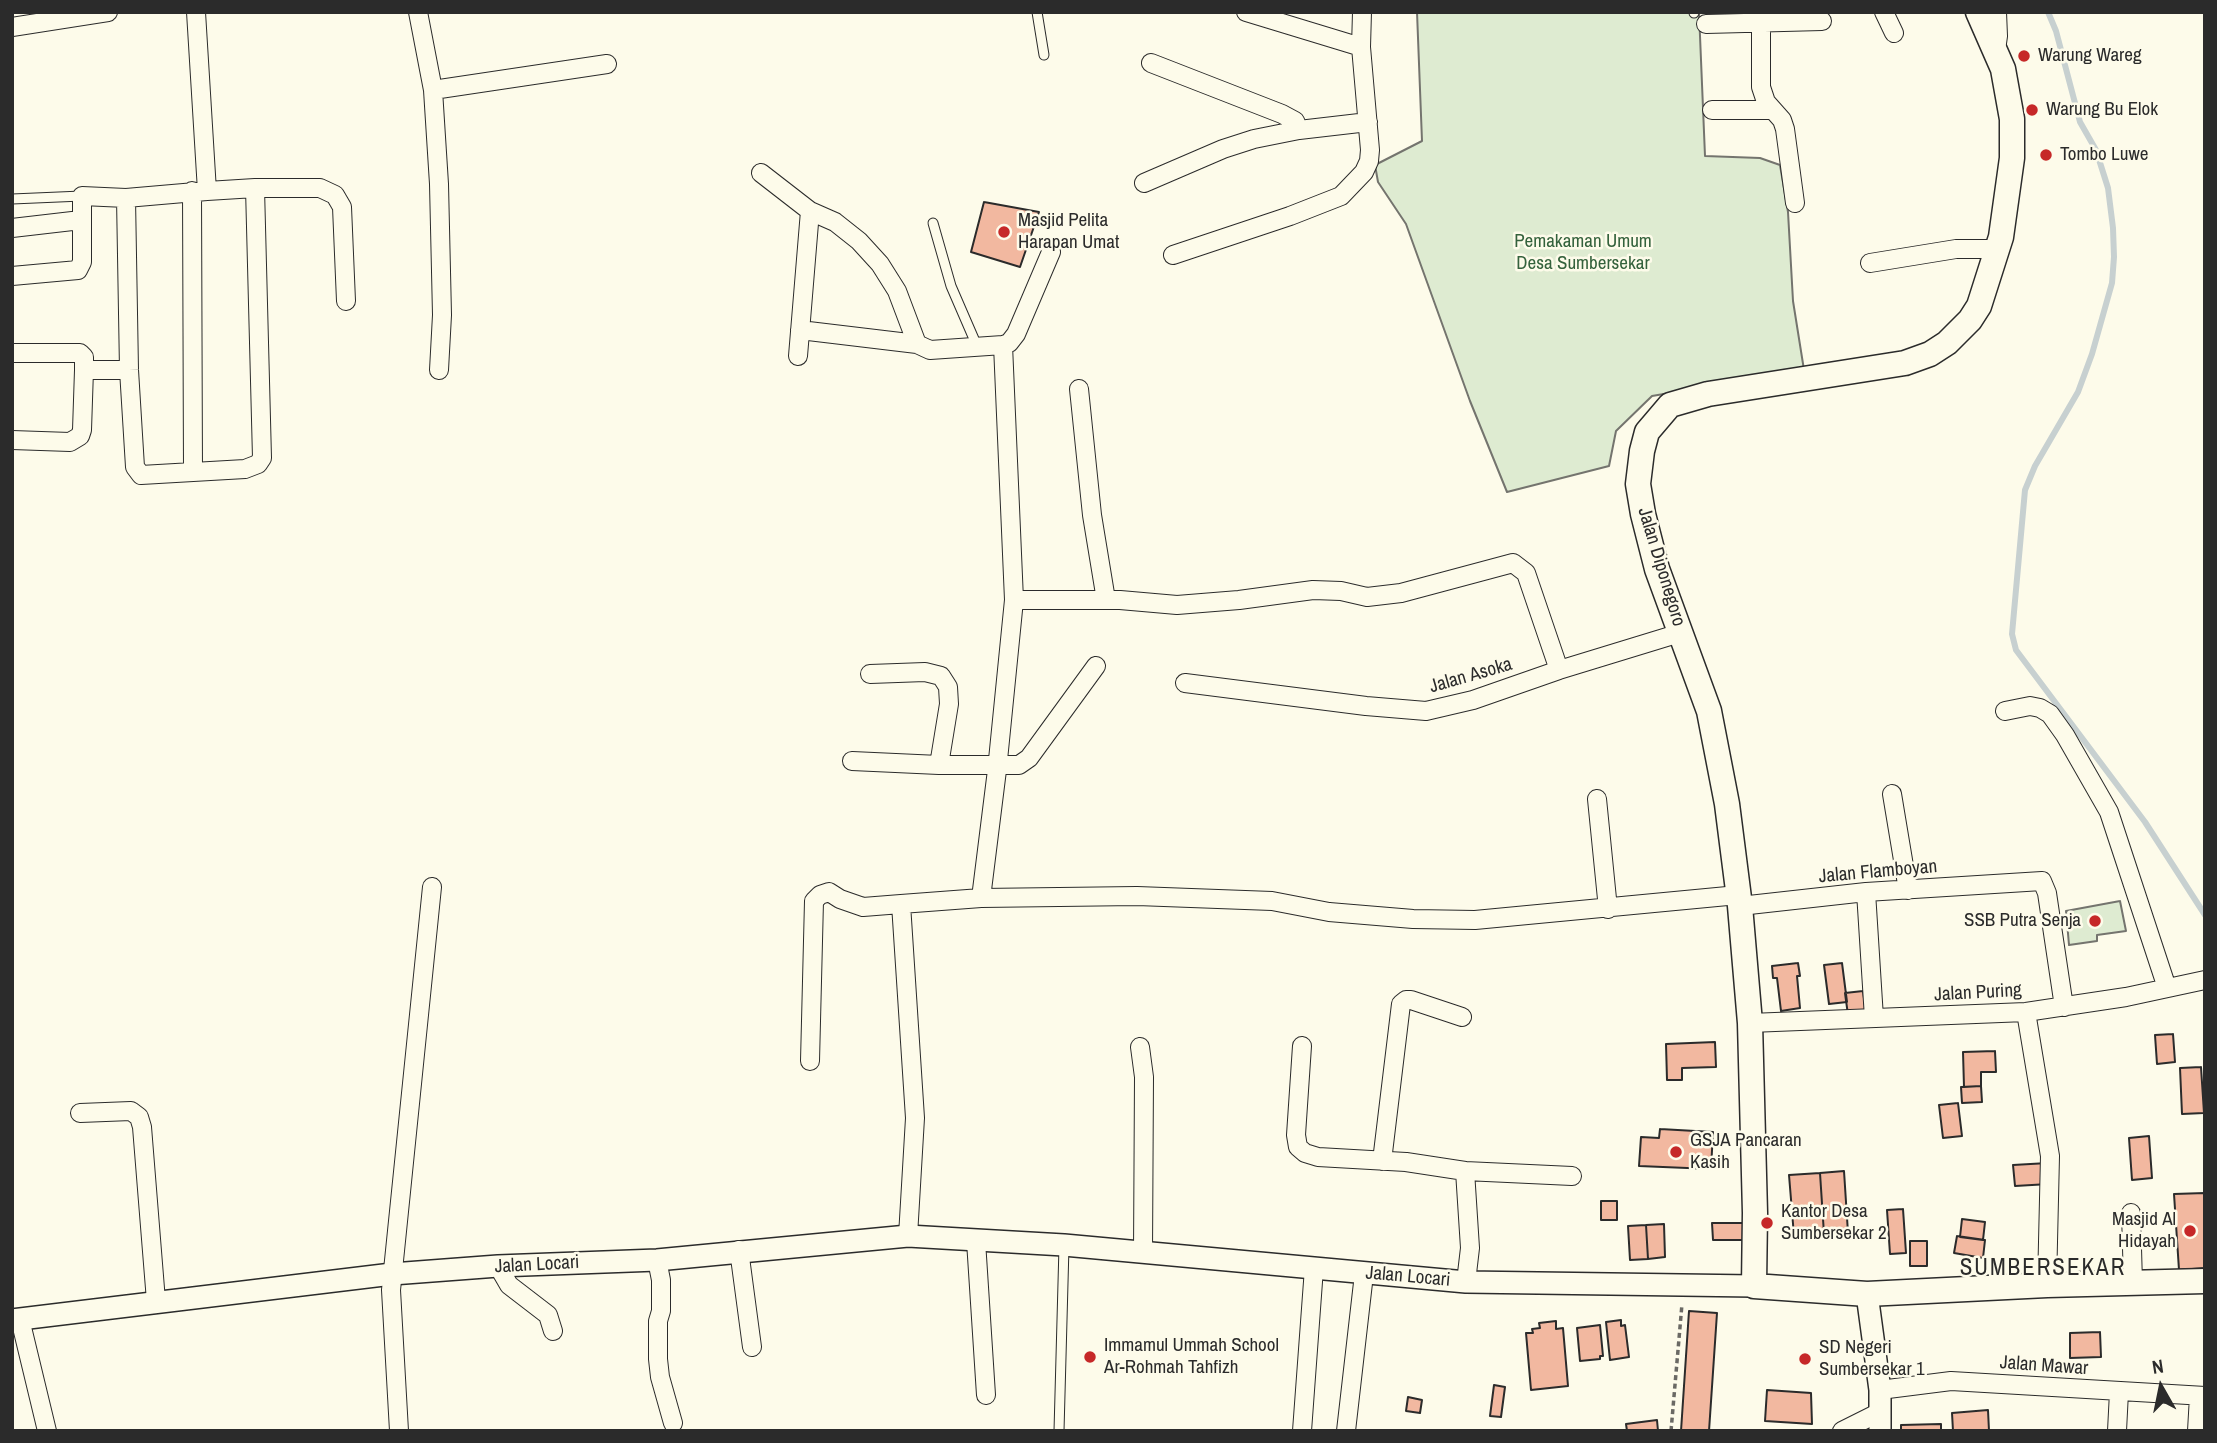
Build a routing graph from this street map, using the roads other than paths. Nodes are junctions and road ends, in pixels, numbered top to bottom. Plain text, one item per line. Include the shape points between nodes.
1 (108, 12) edge
2 (196, 12) edge
3 (418, 12) edge
4 (1037, 12) edge
5 (1247, 12) edge
6 (1362, 12) edge
7 (1884, 12) edge
8 (1978, 12) edge
9 (1997, 12) edge
10 (1698, 16) edge
11 (1761, 17) edge
12 (1822, 21) dead end
13 (12, 27) edge
14 (1894, 33) dead end
15 (1361, 47) junction
16 (1996, 50) junction
17 (1044, 55) dead end
18 (1151, 63) dead end
19 (607, 64) dead end
20 (433, 90) junction
21 (1712, 110) dead end
22 (1772, 110) junction
23 (1368, 122) junction
24 (1299, 130) junction
25 (761, 173) dead end
26 (1144, 183) dead end
27 (255, 188) junction
28 (199, 191) junction
29 (82, 196) junction
30 (126, 198) junction
31 (12, 199) edge
32 (1795, 202) dead end
33 (810, 211) junction
34 (81, 220) junction
35 (933, 223) dead end
36 (12, 228) edge
37 (1997, 249) junction
38 (1051, 252) dead end
39 (1173, 254) dead end
40 (1870, 263) dead end
41 (12, 276) edge
42 (346, 301) dead end
43 (800, 330) junction
44 (917, 344) junction
45 (1003, 345) junction
46 (977, 346) junction
47 (12, 353) edge
48 (798, 356) dead end
49 (84, 370) junction
50 (129, 370) junction
51 (439, 370) dead end
52 (1079, 389) dead end
53 (12, 440) edge
54 (193, 472) junction
55 (1014, 600) junction
56 (1106, 600) junction
57 (1680, 632) junction
58 (1096, 666) dead end
59 (1559, 670) junction
60 (870, 674) dead end
61 (1185, 683) dead end
62 (2005, 711) dead end
63 (852, 761) dead end
64 (939, 765) junction
65 (997, 765) junction
66 (1892, 794) dead end
67 (1597, 799) dead end
68 (432, 887) dead end
69 (1908, 890) junction
70 (1866, 892) junction
71 (981, 898) junction
72 (1739, 901) junction
73 (901, 904) junction
74 (1608, 909) junction
75 (2205, 980) edge
76 (2167, 988) junction
77 (2064, 1007) junction
78 (2026, 1012) junction
79 (1462, 1017) dead end
80 (1874, 1018) junction
81 (1750, 1023) junction
82 (1302, 1046) dead end
83 (1140, 1047) dead end
84 (810, 1060) dead end
85 (80, 1113) dead end
86 (1382, 1161) junction
87 (1465, 1171) junction
88 (1572, 1176) dead end
89 (2131, 1213) dead end
90 (908, 1237) junction
91 (976, 1241) junction
92 (1063, 1245) junction
93 (739, 1251) junction
94 (1143, 1252) junction
95 (657, 1260) junction
96 (498, 1266) junction
97 (1314, 1268) junction
98 (392, 1274) junction
99 (1364, 1274) junction
100 (2205, 1281) edge
101 (1466, 1282) junction
102 (2133, 1283) junction
103 (2047, 1284) junction
104 (1754, 1286) junction
105 (1867, 1294) junction
106 (156, 1301) junction
107 (16, 1319) edge
108 (553, 1331) dead end
109 (752, 1347) dead end
110 (1880, 1390) junction
111 (2119, 1392) junction
112 (986, 1395) dead end
113 (2202, 1396) edge
114 (1880, 1422) edge
115 (673, 1423) dead end
116 (47, 1431) edge
117 (399, 1431) edge
118 (1059, 1431) edge
119 (1302, 1431) edge
120 (1346, 1431) edge
121 (1842, 1431) edge
122 (2117, 1431) edge
123 (2197, 1431) edge

1 - 13 street
2 - 28 street
3 - 20 street
4 - 17 lane
5 - 15 street
6 - 15 street
7 - 14 street
8 - 16 main road, Jalan Diponegoro
9 - 16 street
10 - 11 street
11 - 12 street
11 - 22 street via 1761,87
15 - 23 street
16 - 37 main road, Jalan Diponegoro via 2007,84 2013,136 2010,187
18 - 24 street via 1282,114
19 - 20 street
20 - 51 street via 442,315
21 - 22 street
22 - 32 street via 1785,129
23 - 24 street
23 - 39 street via 1369,161 1341,196
24 - 26 street via 1233,146
25 - 33 street
27 - 28 street
27 - 42 street via 320,188 335,195 342,207
27 - 54 street via 261,459 248,469
28 - 30 street
28 - 54 street
29 - 30 street
29 - 31 lane
29 - 34 street
30 - 50 street
33 - 43 street
33 - 44 street via 835,222 880,264 897,291
34 - 36 street
34 - 41 street via 82,262 78,270
35 - 46 lane via 951,286
37 - 40 street via 1956,249
37 - 57 main road, Jalan Diponegoro via 1979,306 1959,333 1930,354 1880,369 1707,394 1670,405 1657,418 1647,432 1638,484 1657,569
38 - 45 street via 1016,334
43 - 44 street
43 - 48 street
44 - 46 street via 942,350
45 - 46 street
45 - 55 street
47 - 49 street via 80,353
49 - 50 street
49 - 53 street via 80,436 70,442
50 - 54 street via 137,471 141,475
52 - 56 street via 1091,515
55 - 56 street
55 - 65 street
56 - 59 street via 1177,605 1313,590 1367,597 1401,593 1513,563 1526,573
57 - 59 street, Jalan Asoka
57 - 72 main road, Jalan Diponegoro via 1709,711
58 - 65 street via 1029,758 1014,766
59 - 61 street, Jalan Asoka via 1473,701 1426,711
60 - 64 street via 925,672 940,677 948,687
62 - 76 street via 2040,708 2065,735 2109,812
63 - 64 street
64 - 65 street
65 - 71 street
66 - 69 street
67 - 74 street
68 - 98 street
69 - 70 street, Jalan Flamboyan
69 - 77 street, Jalan Flamboyan via 2036,880 2045,885
70 - 72 street, Jalan Flamboyan
70 - 80 street
71 - 73 street, Jalan Flamboyan
71 - 74 street, Jalan Flamboyan via 1137,896 1272,901 1329,912 1413,919 1475,920
72 - 74 street, Jalan Flamboyan
72 - 81 main road, Jalan Diponegoro
73 - 84 street, Jalan Flamboyan via 863,906 830,892 814,901
73 - 90 street via 915,1118
75 - 76 street, Jalan Puring
76 - 77 street, Jalan Puring
77 - 78 street, Jalan Puring
78 - 80 street, Jalan Puring
78 - 103 street via 2050,1156
79 - 86 street via 1411,1000 1401,1004
80 - 81 street, Jalan Puring
81 - 104 main road, Jalan Diponegoro
82 - 86 street via 1298,1147 1318,1157
83 - 94 street via 1144,1077
85 - 106 street via 131,1111 138,1117
86 - 87 street
87 - 88 street
87 - 101 street
89 - 102 street
90 - 91 street, Jalan Locari
90 - 93 street, Jalan Locari
91 - 92 street, Jalan Locari
91 - 112 street
92 - 94 street, Jalan Locari
92 - 118 lane
93 - 95 street, Jalan Locari
93 - 109 street
94 - 97 street, Jalan Locari
95 - 96 street, Jalan Locari
95 - 115 street via 662,1311 658,1359
96 - 98 street, Jalan Locari
96 - 108 street via 509,1285 548,1315
97 - 99 street, Jalan Locari
97 - 119 street
98 - 106 street, Jalan Locari
98 - 117 street
99 - 101 street, Jalan Locari
99 - 120 street
100 - 102 main road
101 - 104 street, Jalan Locari
102 - 103 main road
103 - 105 main road
104 - 105 main road
105 - 110 street
106 - 107 street, Jalan Locari
107 - 116 street
110 - 111 street, Jalan Mawar via 1951,1381
110 - 114 street
111 - 113 street, Jalan Mawar
111 - 122 street
113 - 123 street
114 - 121 street

